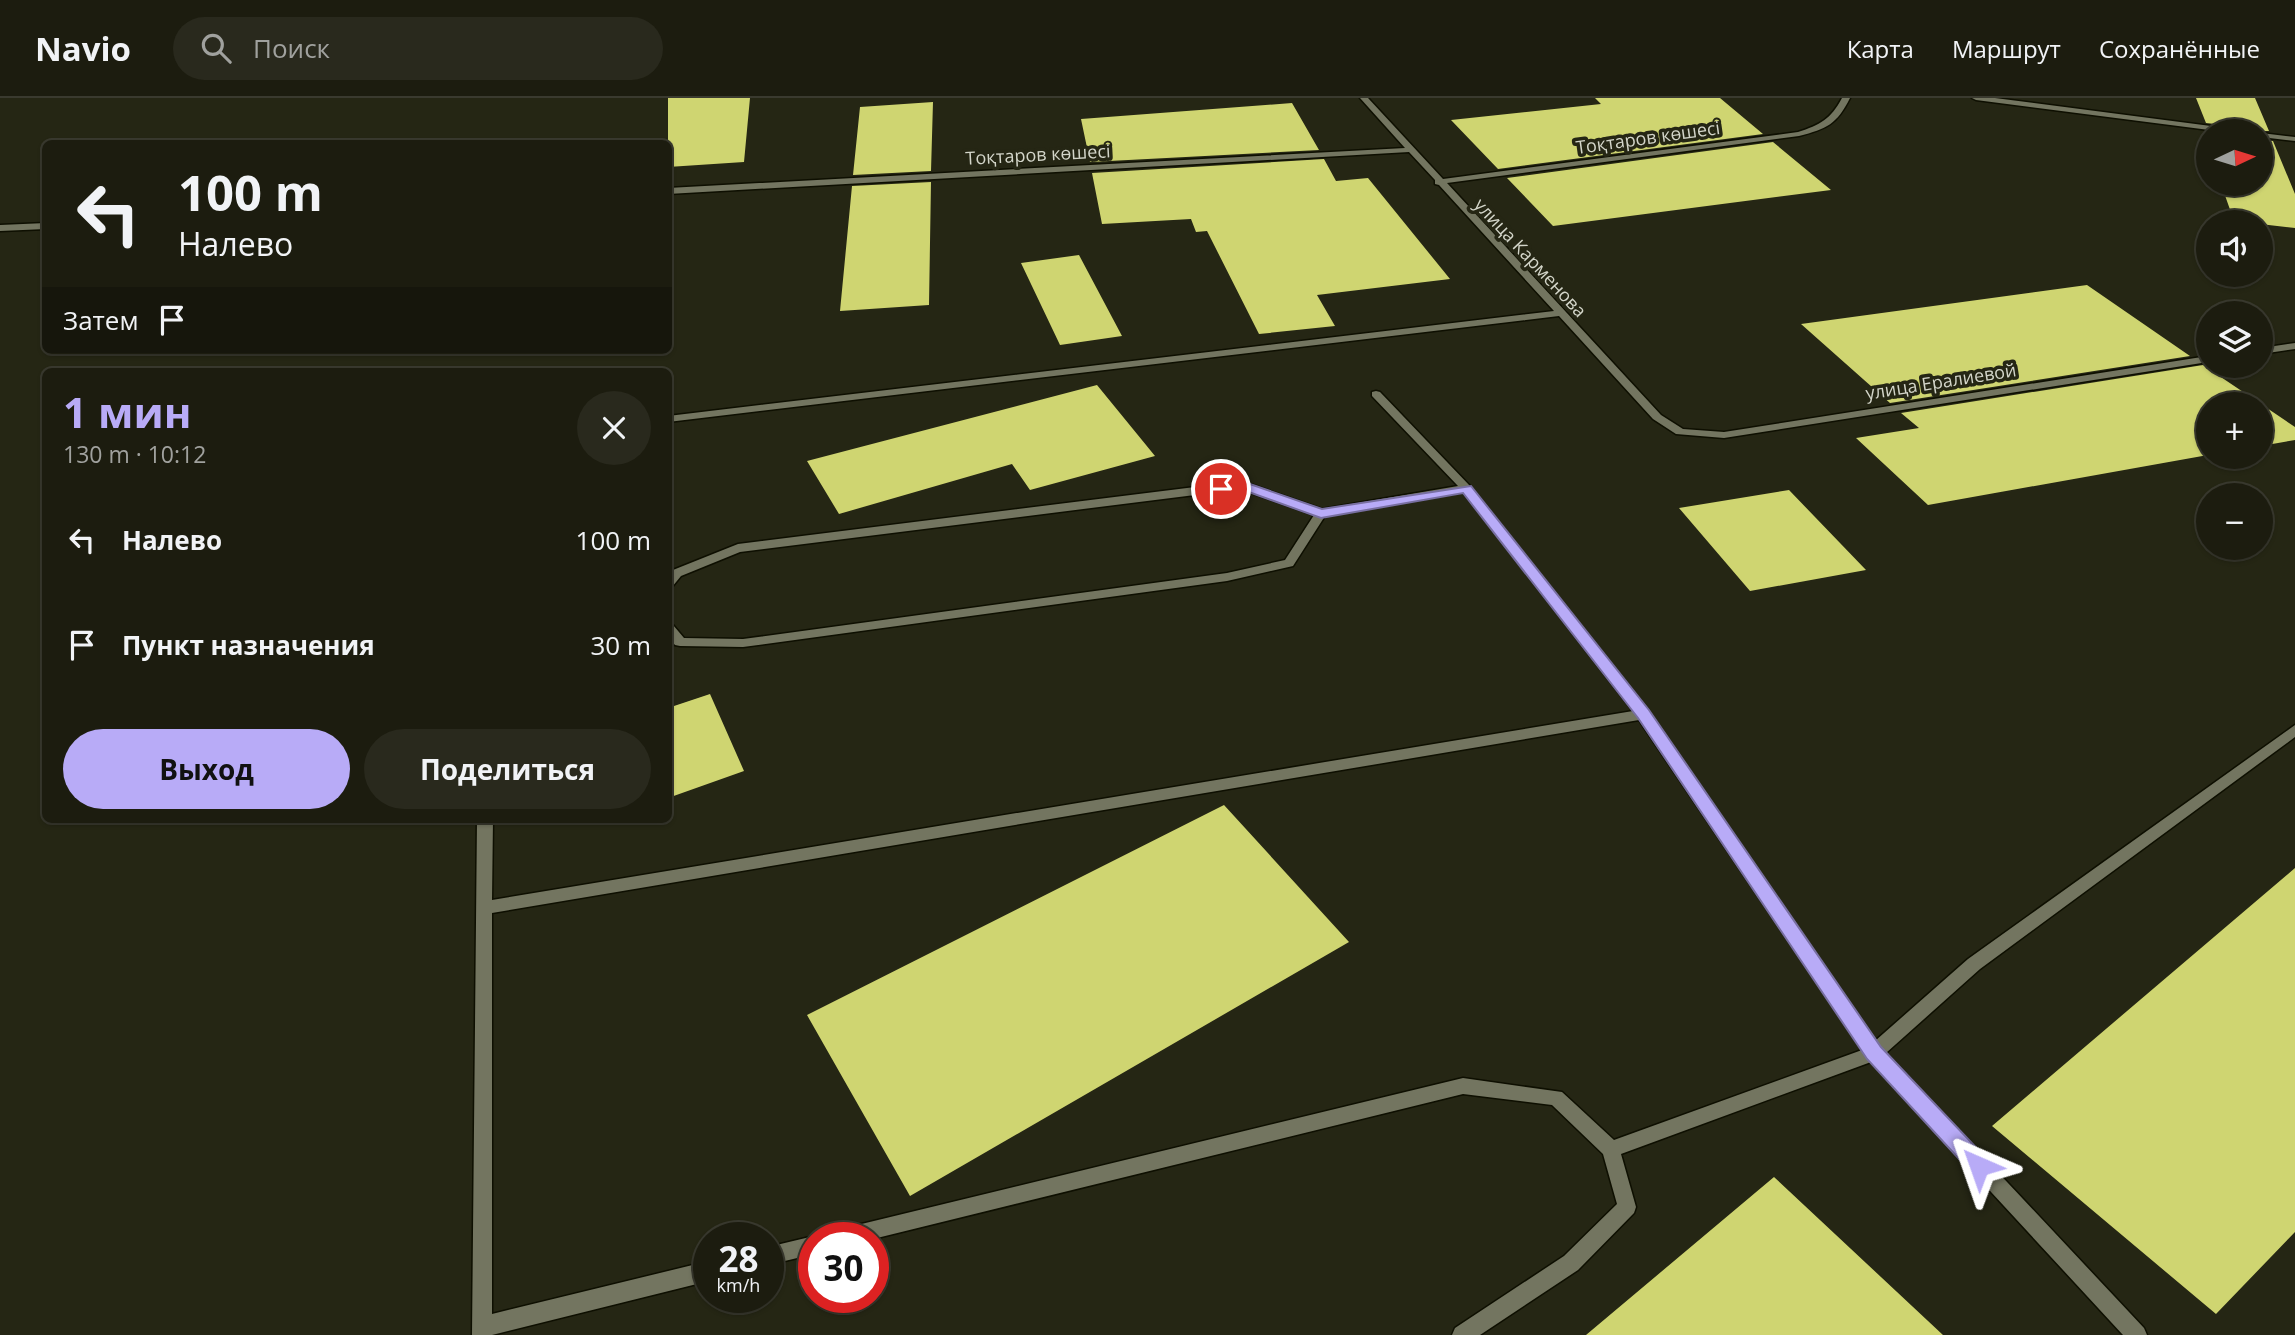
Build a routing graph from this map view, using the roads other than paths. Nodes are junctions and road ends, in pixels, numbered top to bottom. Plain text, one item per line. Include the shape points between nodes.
1 (1364, 98) edge
2 (1846, 98) edge
3 (1976, 98) edge
4 (2196, 126) edge
5 (2273, 136) edge
6 (2295, 139) edge
7 (1409, 150) junction
8 (1438, 182) junction
9 (672, 191) edge
10 (42, 226) edge
11 (0, 228) edge
12 (1559, 313) junction
13 (2295, 346) edge
14 (2273, 349) edge
15 (2196, 361) edge
16 (1376, 394) dead end
17 (672, 419) edge
18 (1680, 432) joint
19 (1466, 488) junction
20 (1321, 513) junction
21 (672, 579) edge
22 (672, 633) edge
23 (1643, 714) junction
24 (2295, 730) edge
25 (485, 823) edge
26 (485, 908) junction
27 (1874, 1053) junction
28 (1611, 1149) junction
29 (889, 1226) edge
30 (693, 1275) edge
31 (482, 1331) edge
32 (1462, 1335) edge
33 (2137, 1335) edge

1 - 7 street, улица Карменова
2 - 8 street, Тоқтаров көшесі via 1827,126 1799,134
3 - 4 street
5 - 6 street
7 - 8 street, улица Карменова
7 - 9 street, Тоқтаров көшесі
8 - 12 street, улица Карменова
10 - 11 street
12 - 17 street
12 - 18 street, улица Карменова via 1657,417
13 - 14 street
15 - 18 street, улица Ералиевой via 1724,435
16 - 19 street
19 - 20 street
19 - 23 street
20 - 21 street via 1247,487 1195,491 738,548
20 - 22 street via 1289,563 1227,577 743,643 680,642
23 - 26 street
23 - 27 street
24 - 27 street via 1975,964
25 - 26 street
26 - 31 street
27 - 28 street
27 - 33 street
28 - 29 street via 1556,1098 1464,1086
28 - 32 street via 1627,1207 1572,1264
30 - 31 street

